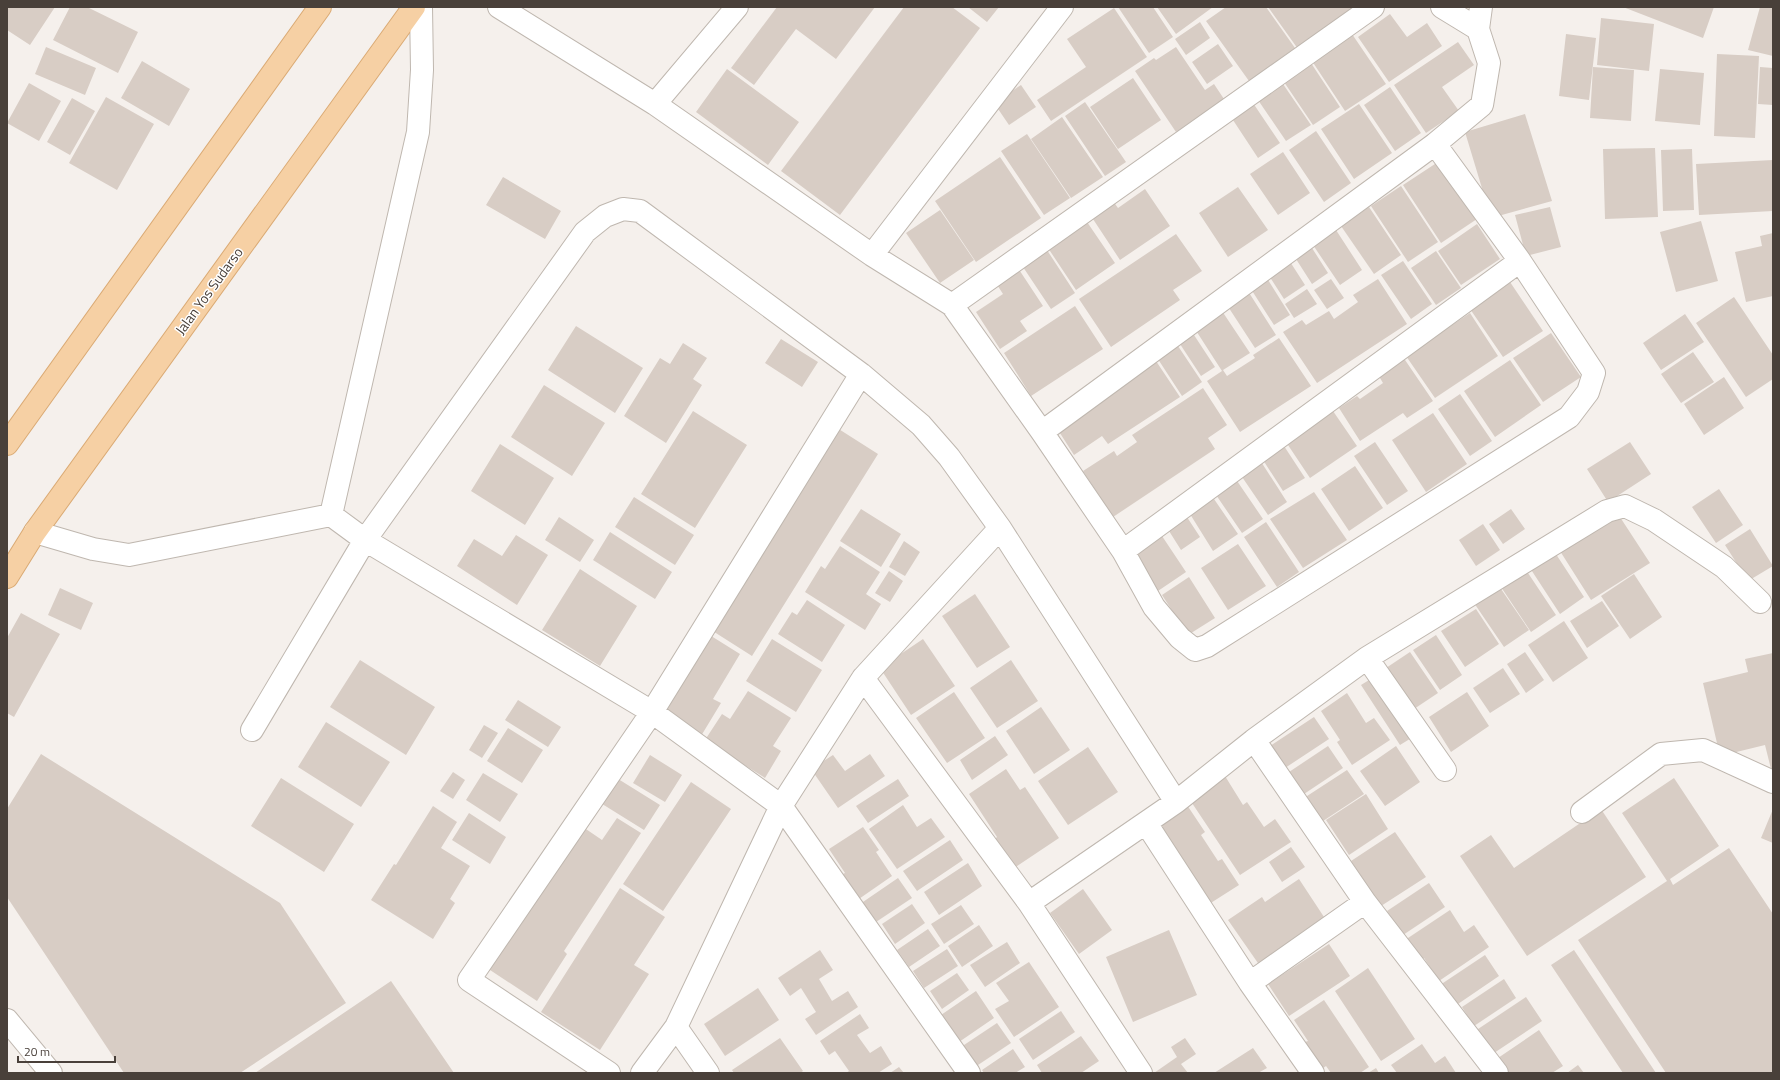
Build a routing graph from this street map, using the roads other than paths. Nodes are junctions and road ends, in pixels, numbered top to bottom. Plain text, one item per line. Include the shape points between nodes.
1 (320, 7) edge
2 (414, 7) edge
3 (421, 7) edge
4 (499, 7) edge
5 (737, 7) edge
6 (1062, 7) edge
7 (1373, 7) edge
8 (1442, 7) edge
9 (1481, 7) edge
10 (1478, 29) junction
11 (656, 104) junction
12 (1435, 144) junction
13 (872, 256) junction
14 (1520, 261) junction
15 (952, 305) junction
16 (860, 374) junction
17 (1042, 432) junction
18 (7, 444) edge
19 (330, 515) junction
20 (1000, 528) junction
21 (35, 532) junction
22 (365, 540) junction
23 (1123, 551) junction
24 (7, 577) edge
25 (1760, 602) dead end
26 (1367, 658) junction
27 (863, 678) junction
28 (652, 712) junction
29 (252, 730) dead end
30 (1254, 740) junction
31 (1446, 770) dead end
32 (1773, 782) edge
33 (1176, 802) junction
34 (782, 806) junction
35 (1582, 812) dead end
36 (1146, 823) junction
37 (1365, 902) junction
38 (1029, 903) junction
39 (1250, 983) junction
40 (7, 1020) edge
41 (676, 1027) junction
42 (51, 1073) edge
43 (609, 1073) edge
44 (642, 1073) edge
45 (708, 1073) edge
46 (969, 1073) edge
47 (1141, 1073) edge
48 (1313, 1073) edge
49 (1497, 1073) edge

1 - 18 main road
2 - 21 main road, Jalan Yos Sudarso
3 - 19 street via 422,70 418,132
4 - 11 street
5 - 11 street
6 - 13 street
7 - 15 street
8 - 10 street
9 - 10 street
10 - 12 street via 1489,63 1482,105
11 - 13 street
12 - 14 street
12 - 17 street
13 - 15 street
14 - 23 street
14 - 23 street via 1594,373 1588,392 1569,417 1206,646 1195,650 1180,638 1154,607
15 - 17 street
16 - 20 street via 921,425 949,457
16 - 22 street via 640,211 623,209 605,216 585,232
16 - 28 street
17 - 23 street
19 - 21 street via 129,555 93,549
19 - 22 street
20 - 27 street
20 - 33 street
21 - 24 main road, Jalan Yos Sudarso
22 - 28 street
22 - 29 street
25 - 26 street via 1724,567 1654,520 1625,506 1607,511
26 - 30 street
26 - 31 street
27 - 34 street
27 - 38 street
28 - 34 street
28 - 43 street via 468,980
30 - 33 street
30 - 37 street
32 - 35 street via 1703,750 1661,754
33 - 36 street
34 - 41 street
34 - 46 street
36 - 38 street
36 - 39 street
37 - 39 street
37 - 49 street
38 - 47 street
39 - 48 street
40 - 42 street
41 - 44 street
41 - 45 street

